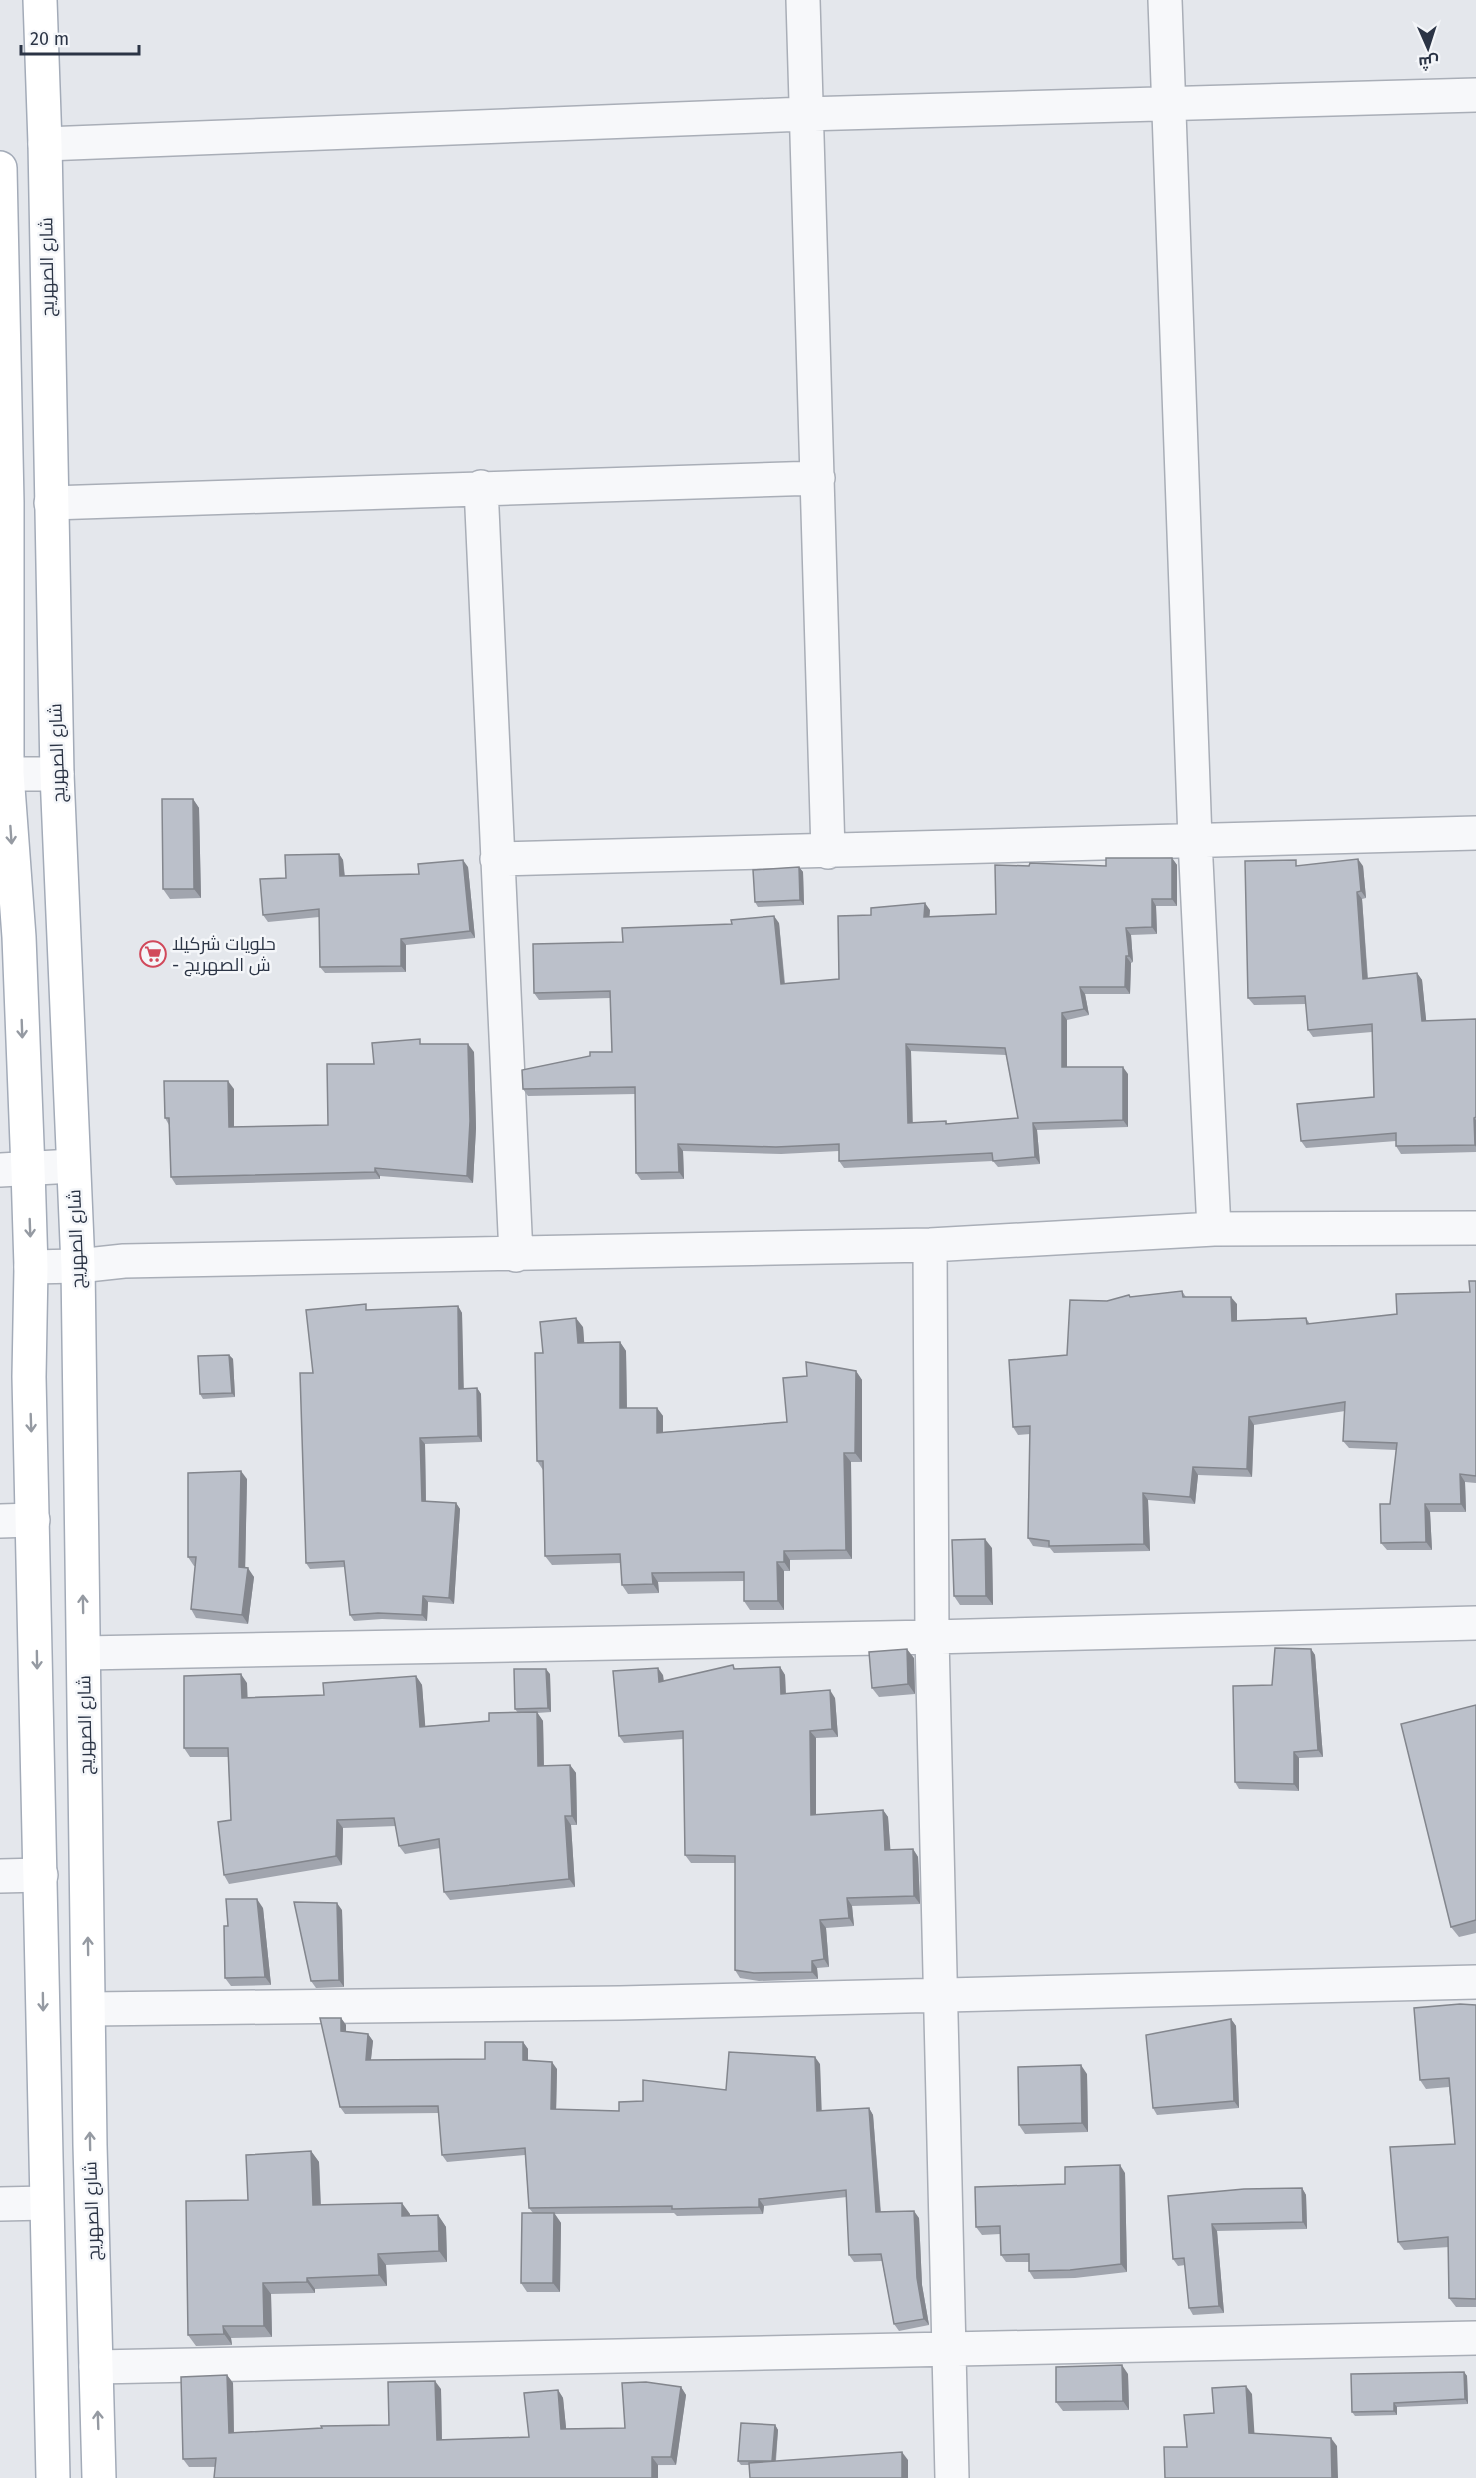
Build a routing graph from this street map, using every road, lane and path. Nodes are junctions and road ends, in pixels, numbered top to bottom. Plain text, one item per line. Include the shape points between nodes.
1 (40, 0) edge
2 (803, 0) edge
3 (1165, 0) edge
4 (1476, 95) edge
5 (1169, 103) junction
6 (805, 114) junction
7 (45, 144) junction
8 (0, 168) edge
9 (818, 478) junction
10 (481, 487) junction
11 (51, 502) junction
12 (4, 774) edge
13 (57, 774) junction
14 (1476, 832) edge
15 (1195, 840) junction
16 (828, 852) junction
17 (497, 859) junction
18 (73, 1166) junction
19 (14, 1170) edge
20 (1476, 1228) edge
21 (1214, 1229) junction
22 (930, 1245) junction
23 (516, 1255) junction
24 (78, 1266) junction
25 (31, 1268) junction
26 (33, 1520) junction
27 (0, 1521) edge
28 (1476, 1623) edge
29 (933, 1637) junction
30 (84, 1653) junction
31 (41, 1875) junction
32 (0, 1876) edge
33 (1476, 1982) edge
34 (939, 1995) junction
35 (90, 2009) junction
36 (46, 2203) junction
37 (0, 2204) edge
38 (1476, 2338) edge
39 (950, 2351) junction
40 (96, 2367) junction
41 (53, 2478) edge
42 (99, 2478) edge
43 (952, 2478) edge

1 - 7 main road, شارع الصهريج
2 - 6 street
3 - 5 street
4 - 5 street
5 - 6 street
5 - 15 street
6 - 7 street
6 - 9 street
7 - 11 main road, شارع الصهريج
8 - 12 main road via 7,502
9 - 10 street
9 - 16 street
10 - 11 street
10 - 17 street
11 - 13 main road, شارع الصهريج
12 - 13 street
12 -> 19 main road via 19,937
13 - 18 main road, شارع الصهريج
14 - 15 street
15 - 16 street
15 - 21 street
16 - 17 street
17 - 23 street
18 - 19 street
18 - 24 main road, شارع الصهريج
19 -> 25 main road
20 - 21 street
21 - 22 street
22 - 23 street
22 - 29 street
23 - 24 street via 124,1261
24 - 25 street
30 -> 24 main road, شارع الصهريج
25 -> 26 main road
26 - 27 street
26 -> 31 main road
28 - 29 street
29 - 30 street
29 - 34 street
35 -> 30 main road, شارع الصهريج
31 - 32 street
31 -> 36 main road
33 - 34 street
34 - 35 street
34 - 39 street
40 -> 35 main road, شارع الصهريج
36 - 37 street
36 - 41 main road
38 - 39 street
39 - 40 street
39 - 43 street
42 -> 40 main road, شارع الصهريج

